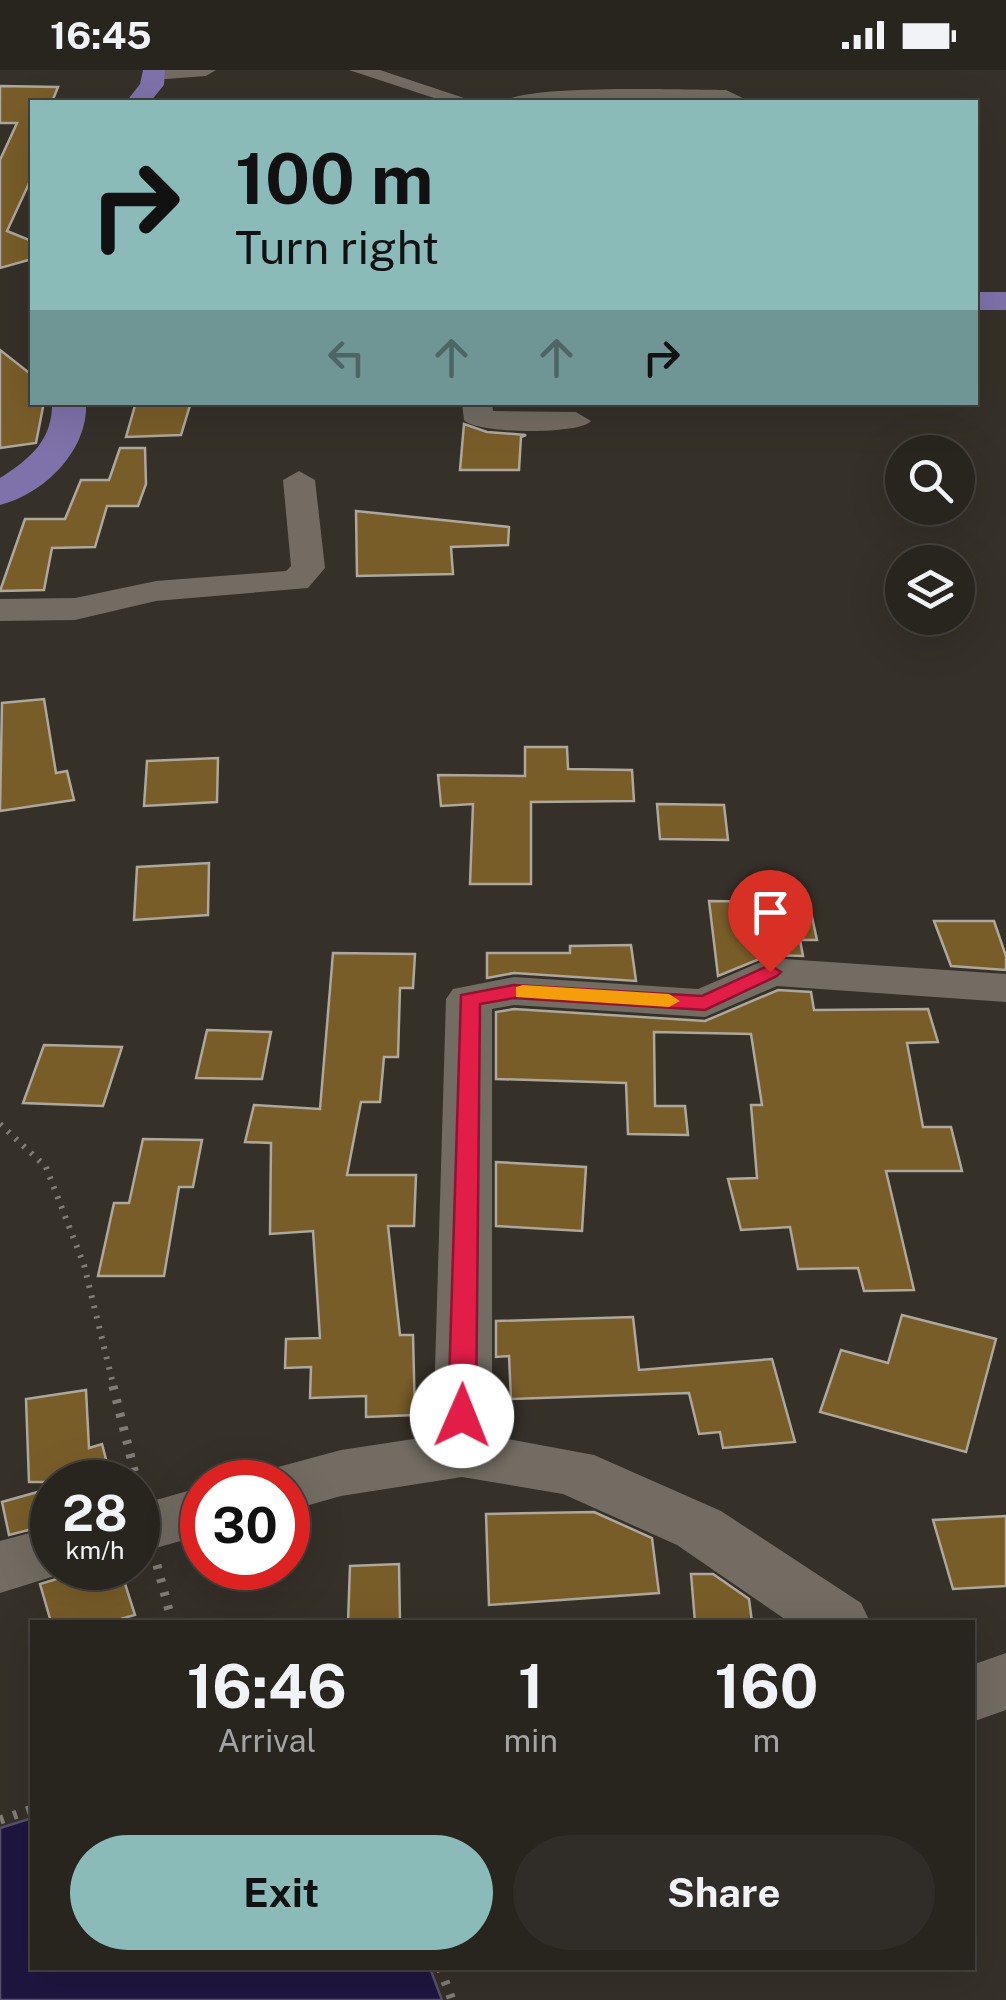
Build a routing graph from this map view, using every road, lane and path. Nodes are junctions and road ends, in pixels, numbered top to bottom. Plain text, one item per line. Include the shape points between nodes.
1 (206, 70) edge
2 (358, 70) edge
3 (154, 72) edge
4 (140, 100) edge
5 (459, 100) edge
6 (529, 100) edge
7 (736, 100) edge
8 (978, 301) edge
9 (1006, 301) edge
10 (70, 405) edge
11 (477, 405) edge
12 (576, 421) dead end
13 (300, 480) dead end
14 (0, 494) edge
15 (0, 610) edge
16 (1006, 988) edge
17 (0, 1124) edge
18 (462, 1454) junction
19 (141, 1460) edge
20 (310, 1481) edge
21 (160, 1540) edge
22 (30, 1558) edge
23 (0, 1567) edge
24 (172, 1620) edge
25 (835, 1620) edge
26 (1006, 1680) edge
27 (975, 1695) edge
28 (975, 1697) edge
29 (1006, 1710) edge
30 (30, 1810) edge
31 (0, 1820) edge
32 (441, 1970) edge
33 (452, 2000) edge

1 - 3 street
2 - 5 street
3 - 4 main road
6 - 7 street
8 - 9 main road
10 - 14 main road via 52,458
11 - 12 street via 479,420
13 - 15 street via 308,568 296,580 156,592 75,609
16 - 18 street via 770,972 705,1003 514,992 468,1000
17 - 19 path via 46,1167 84,1265
18 - 20 street
18 - 25 street via 574,1472 682,1520
21 - 24 path
22 - 23 street
26 - 27 street
28 - 29 street
30 - 31 path
32 - 33 path

